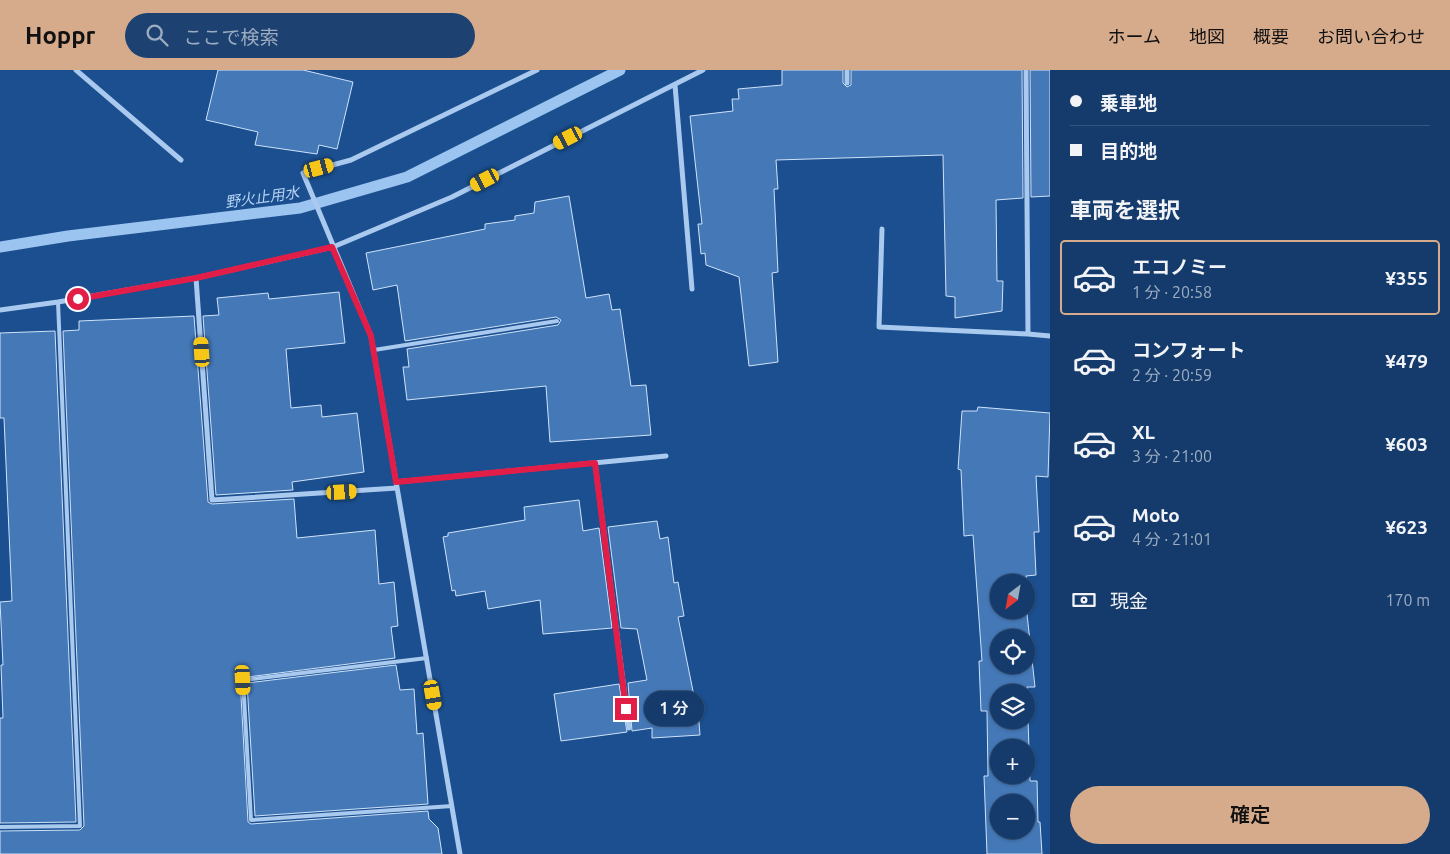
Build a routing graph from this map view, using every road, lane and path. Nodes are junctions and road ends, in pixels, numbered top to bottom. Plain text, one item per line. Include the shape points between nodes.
1 (76, 70) edge
2 (537, 70) edge
3 (703, 70) edge
4 (847, 70) edge
5 (1026, 70) edge
6 (847, 83) dead end
7 (675, 85) junction
8 (181, 160) dead end
9 (882, 229) dead end
10 (332, 247) junction
11 (196, 278) junction
12 (692, 288) dead end
13 (58, 302) junction
14 (0, 310) edge
15 (557, 322) dead end
16 (1028, 334) junction
17 (1050, 336) edge
18 (374, 350) junction
19 (666, 456) dead end
20 (595, 463) junction
21 (396, 482) junction
22 (397, 488) junction
23 (427, 658) junction
24 (629, 728) dead end
25 (452, 806) junction
26 (0, 827) edge
27 (460, 854) edge

1 - 8 street
2 - 10 street via 351,160 303,173
3 - 7 street
4 - 6 street
5 - 16 street
7 - 10 street via 452,197
7 - 12 street
9 - 16 street via 879,327
10 - 11 street
10 - 18 street via 371,336
11 - 13 street
11 - 22 street via 212,500
13 - 14 street
13 - 26 lane via 80,826
15 - 18 lane
16 - 17 street
18 - 21 street
19 - 20 street
20 - 21 street
20 - 24 street
21 - 22 street
22 - 23 street
23 - 25 street
23 - 25 lane via 243,680 251,820
25 - 27 street

